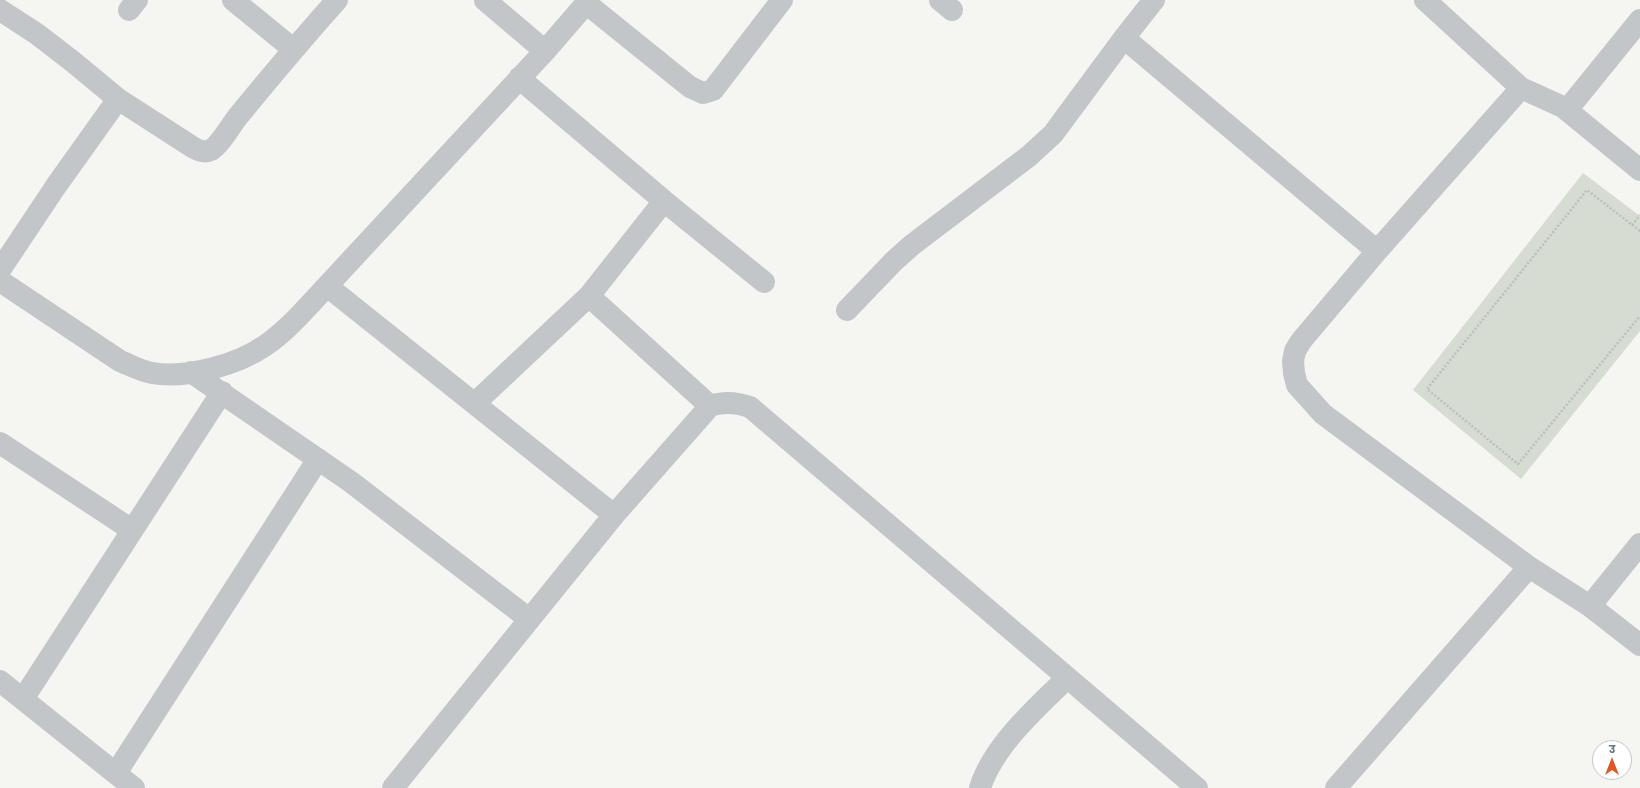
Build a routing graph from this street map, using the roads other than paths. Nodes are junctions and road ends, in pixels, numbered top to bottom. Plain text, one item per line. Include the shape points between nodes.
1 (234, 0) edge
2 (337, 0) edge
3 (485, 0) edge
4 (782, 0) edge
5 (1154, 0) edge
6 (1425, 0) edge
7 (588, 2) edge
8 (0, 10) edge
9 (1640, 20) edge
10 (1124, 38) junction
11 (293, 49) junction
12 (545, 51) junction
13 (519, 78) junction
14 (1521, 88) junction
15 (118, 99) junction
16 (1567, 110) junction
17 (1640, 170) edge
18 (664, 201) junction
19 (1377, 251) junction
20 (0, 270) edge
21 (0, 281) edge
22 (764, 282) dead end
23 (328, 286) junction
24 (589, 296) junction
25 (847, 310) dead end
26 (191, 372) junction
27 (222, 392) junction
28 (475, 403) junction
29 (710, 406) junction
30 (0, 443) edge
31 (318, 459) junction
32 (614, 515) junction
33 (132, 530) junction
34 (1640, 544) edge
35 (1529, 567) junction
36 (1590, 606) junction
37 (529, 619) junction
38 (1640, 646) edge
39 (1067, 678) junction
40 (0, 681) edge
41 (23, 699) junction
42 (116, 773) junction
43 (134, 788) edge
44 (394, 788) edge
45 (980, 788) edge
46 (1197, 788) edge
47 (1336, 788) edge

1 - 11 street
2 - 11 street
3 - 12 street
4 - 7 street via 712,90 703,93 690,87
5 - 10 street
6 - 14 street
7 - 12 street
8 - 15 street via 37,34
9 - 16 street
10 - 19 street
10 - 25 street via 1053,134 1029,156 912,245
11 - 15 street via 216,145 206,152 194,148
12 - 13 street
13 - 18 street
13 - 23 street
14 - 16 street
14 - 19 street
15 - 20 street
16 - 17 street
18 - 22 street
18 - 24 street
19 - 35 street via 1295,351 1293,361 1297,385 1322,414
21 - 26 street via 120,361 152,373
23 - 26 street via 266,345 230,363
23 - 28 street
24 - 28 street
24 - 29 street
26 - 27 street
27 - 31 street
27 - 33 street
28 - 32 street
29 - 32 street
29 - 39 street via 729,402 750,407
30 - 33 street
31 - 37 street
31 - 42 street
32 - 37 street
33 - 41 street
34 - 36 street
35 - 36 street
35 - 47 street
36 - 38 street
37 - 44 street
39 - 45 street via 1027,717 993,760
39 - 46 street
40 - 41 street
41 - 42 street
42 - 43 street

